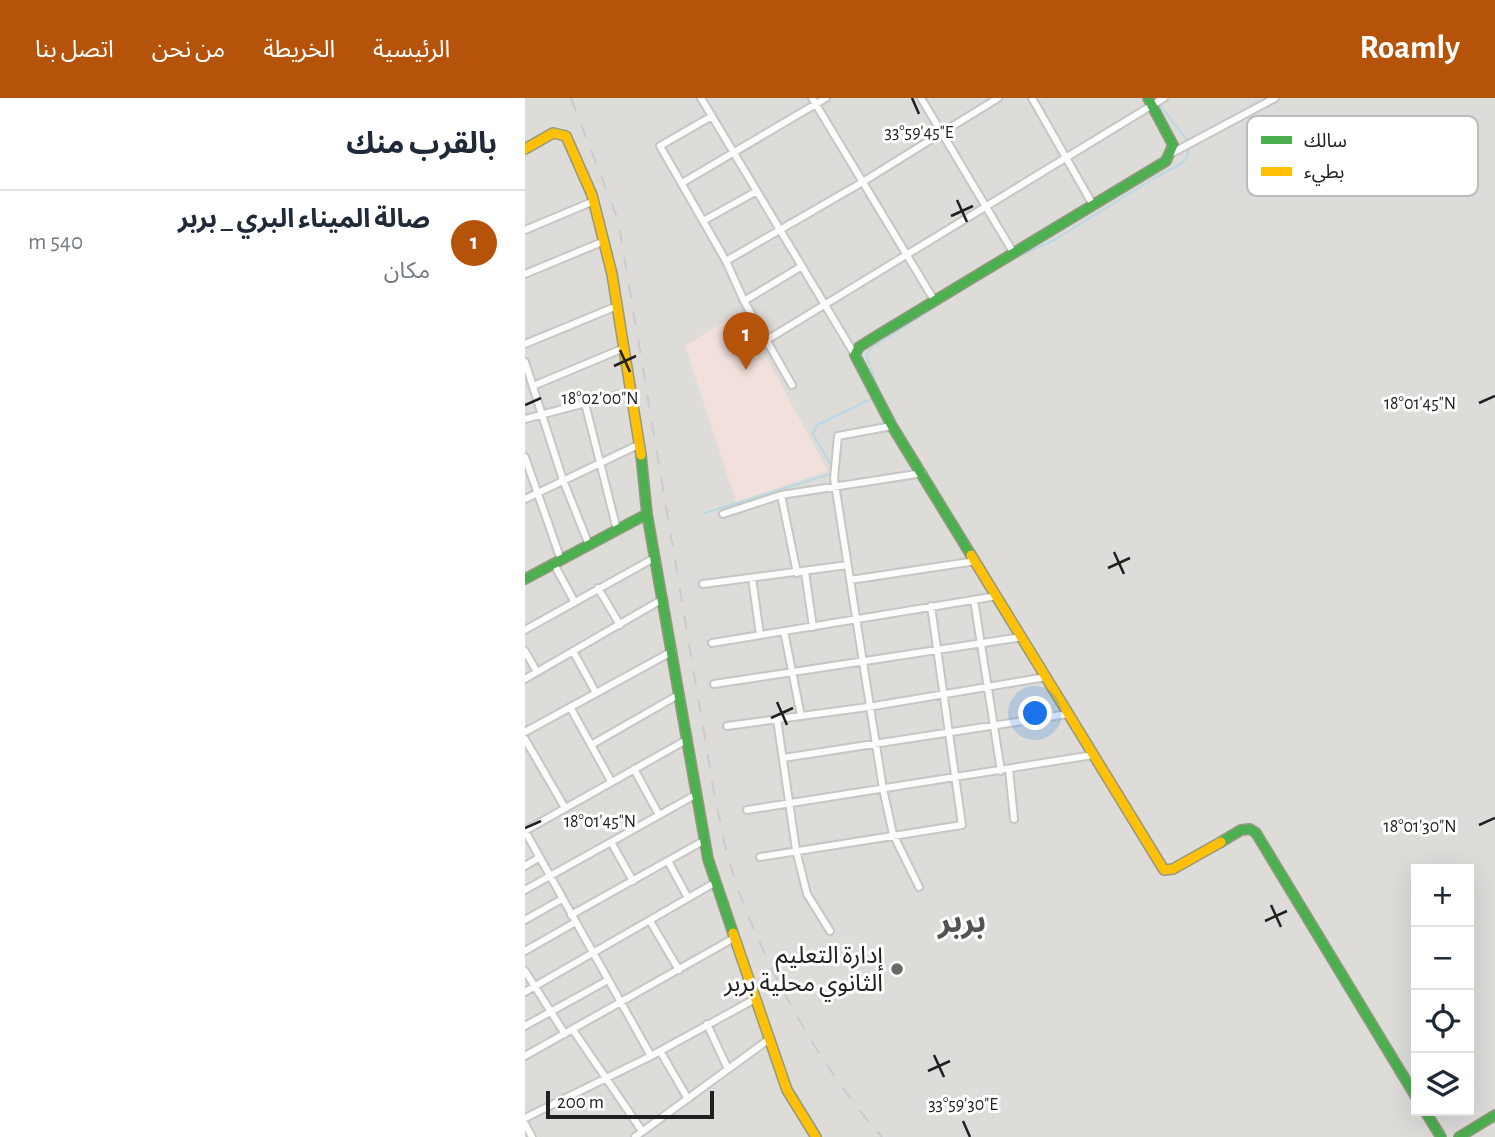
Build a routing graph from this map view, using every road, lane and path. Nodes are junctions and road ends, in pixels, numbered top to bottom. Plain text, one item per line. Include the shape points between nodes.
1 (701, 98) edge
2 (826, 98) edge
3 (921, 98) edge
4 (998, 98) edge
5 (1031, 98) edge
6 (1164, 98) edge
7 (1275, 98) edge
8 (813, 101) edge
9 (1150, 102) edge
10 (712, 116) junction
11 (943, 132) junction
12 (525, 149) edge
13 (734, 153) junction
14 (1172, 153) junction
15 (1066, 159) junction
16 (682, 183) junction
17 (861, 183) junction
18 (757, 191) junction
19 (594, 201) junction
20 (1093, 205) junction
21 (986, 208) junction
22 (703, 221) junction
23 (525, 230) edge
24 (780, 230) junction
25 (602, 242) junction
26 (1013, 252) junction
27 (907, 256) junction
28 (726, 261) junction
29 (802, 267) junction
30 (525, 274) edge
31 (934, 300) junction
32 (744, 301) junction
33 (617, 306) junction
34 (826, 306) junction
35 (765, 341) junction
36 (525, 344) edge
37 (624, 348) junction
38 (855, 355) junction
39 (525, 362) edge
40 (792, 385) dead end
41 (533, 386) junction
42 (631, 391) junction
43 (585, 403) junction
44 (543, 415) junction
45 (525, 419) edge
46 (892, 426) junction
47 (640, 444) junction
48 (525, 457) edge
49 (598, 464) junction
50 (923, 473) junction
51 (563, 480) junction
52 (835, 488) junction
53 (538, 492) junction
54 (781, 495) junction
55 (525, 499) edge
56 (647, 514) junction
57 (723, 514) dead end
58 (617, 530) junction
59 (589, 545) junction
60 (656, 557) junction
61 (976, 561) junction
62 (558, 562) junction
63 (848, 565) junction
64 (801, 573) junction
65 (526, 575) edge
66 (752, 578) junction
67 (850, 580) junction
68 (703, 584) dead end
69 (598, 588) junction
70 (997, 596) junction
71 (664, 599) junction
72 (974, 600) junction
73 (574, 601) junction
74 (931, 606) junction
75 (856, 621) junction
76 (620, 625) junction
77 (813, 627) junction
78 (525, 630) edge
79 (783, 631) junction
80 (760, 635) junction
81 (1022, 637) junction
82 (712, 643) dead end
83 (980, 644) junction
84 (938, 650) junction
85 (525, 651) edge
86 (573, 651) junction
87 (673, 651) junction
88 (862, 661) junction
89 (793, 671) junction
90 (537, 672) junction
91 (1046, 677) junction
92 (525, 678) edge
93 (714, 684) dead end
94 (988, 687) junction
95 (596, 693) junction
96 (680, 694) junction
97 (944, 695) junction
98 (570, 708) junction
99 (868, 708) junction
100 (1068, 714) junction
101 (801, 716) junction
102 (777, 719) junction
103 (994, 725) junction
104 (726, 726) dead end
105 (525, 732) edge
106 (950, 733) junction
107 (525, 739) edge
108 (688, 740) junction
109 (591, 745) junction
110 (875, 745) junction
111 (1093, 755) junction
112 (783, 758) junction
113 (634, 769) junction
114 (1009, 769) junction
115 (1001, 771) junction
116 (957, 777) junction
117 (611, 781) junction
118 (883, 789) junction
119 (697, 794) junction
120 (790, 804) junction
121 (565, 808) junction
122 (747, 810) dead end
123 (659, 815) junction
124 (1014, 819) dead end
125 (893, 834) junction
126 (526, 835) edge
127 (705, 840) junction
128 (611, 842) junction
129 (796, 850) junction
130 (540, 857) junction
131 (759, 857) dead end
132 (668, 861) junction
133 (525, 866) edge
134 (550, 876) junction
135 (633, 881) junction
136 (716, 882) junction
137 (919, 887) dead end
138 (525, 890) edge
139 (688, 898) junction
140 (562, 899) junction
141 (572, 919) junction
142 (525, 920) edge
143 (650, 920) junction
144 (830, 931) dead end
145 (734, 938) junction
146 (525, 951) edge
147 (594, 954) junction
148 (679, 970) junction
149 (525, 971) edge
150 (607, 980) junction
151 (534, 987) junction
152 (525, 992) edge
153 (755, 999) junction
154 (620, 1005) junction
155 (552, 1011) junction
156 (707, 1024) junction
157 (525, 1026) edge
158 (573, 1030) junction
159 (565, 1034) junction
160 (768, 1040) junction
161 (660, 1051) junction
162 (525, 1056) edge
163 (651, 1056) junction
164 (729, 1069) junction
165 (605, 1078) junction
166 (1411, 1089) edge
167 (688, 1098) junction
168 (1495, 1115) edge
169 (1428, 1116) edge
170 (525, 1118) edge
171 (525, 1124) edge
172 (642, 1131) junction
173 (532, 1137) edge
174 (635, 1137) edge
175 (816, 1137) edge
176 (1441, 1137) edge
177 (1459, 1137) edge

1 - 10 street
2 - 8 street
3 - 11 street
4 - 11 street
5 - 15 street
6 - 9 street
7 - 14 street
8 - 13 street
8 - 17 street
9 - 14 street via 1173,145
9 - 15 street
10 - 13 street
10 - 16 street via 660,146
11 - 17 street
11 - 21 street
12 - 19 street via 553,133 566,136
13 - 16 street
13 - 18 street
14 - 20 street
15 - 20 street
15 - 21 street
16 - 22 street
17 - 24 street
17 - 27 street
18 - 22 street
18 - 24 street
19 - 23 street
19 - 25 street
20 - 26 street
21 - 26 street
21 - 27 street
22 - 28 street
24 - 28 street
24 - 29 street
25 - 30 street
25 - 33 street
26 - 31 street
27 - 31 street
27 - 34 street
28 - 32 street
29 - 32 street
29 - 34 street
31 - 38 street via 859,347
32 - 35 street
33 - 36 street
33 - 37 street
34 - 35 street
34 - 38 street
35 - 40 street
37 - 41 street
37 - 42 street
38 - 46 street
39 - 41 street
41 - 44 street
42 - 43 street
42 - 47 street
43 - 44 street
43 - 49 street
44 - 45 street
44 - 51 street
46 - 50 street
46 - 52 street via 838,436
47 - 49 street
47 - 56 street
48 - 53 street
49 - 51 street
49 - 58 street
50 - 52 street
50 - 61 street
51 - 53 street
51 - 59 street
52 - 54 street
52 - 63 street
53 - 55 street
53 - 62 street
54 - 57 street
54 - 64 street
56 - 58 street
56 - 60 street
58 - 59 street
59 - 62 street
60 - 69 street
60 - 71 street
61 - 67 street
61 - 70 street
62 - 65 street
62 - 73 street
63 - 64 street
63 - 67 street
64 - 66 street
64 - 77 street
66 - 68 street
66 - 80 street
67 - 75 street
69 - 73 street
69 - 76 street
70 - 72 street
70 - 81 street
71 - 76 street
71 - 87 street
72 - 74 street
72 - 83 street
73 - 78 street
74 - 75 street
74 - 84 street
75 - 77 street
75 - 88 street
76 - 86 street
77 - 79 street
79 - 80 street
79 - 89 street
80 - 82 street
81 - 83 street
81 - 91 street
83 - 84 street
83 - 94 street
84 - 88 street
84 - 97 street
85 - 90 street
86 - 90 street
86 - 95 street
87 - 95 street
87 - 96 street
88 - 89 street
88 - 99 street
89 - 93 street
89 - 101 street
90 - 92 street
91 - 94 street
91 - 100 street
94 - 97 street
94 - 103 street
95 - 98 street
96 - 108 street
96 - 109 street
97 - 99 street
97 - 106 street
98 - 105 street
98 - 109 street
99 - 101 street
99 - 110 street
100 - 103 street
100 - 111 street
101 - 102 street
102 - 104 street
102 - 112 street
103 - 106 street
103 - 115 street
106 - 110 street
106 - 116 street
107 - 121 street
108 - 113 street
108 - 119 street
109 - 117 street
110 - 112 street
110 - 118 street
111 - 114 street
111 - 166 street via 1164,870 1241,830 1256,833
112 - 120 street
113 - 117 street
113 - 123 street
114 - 115 street
114 - 124 street
115 - 116 street
116 - 118 street
116 - 125 street via 962,825
117 - 121 street
118 - 120 street
118 - 125 street
119 - 123 street
119 - 127 street
120 - 122 street
120 - 129 street
121 - 126 street
123 - 128 street
125 - 129 street
125 - 137 street
126 - 130 street
127 - 132 street
127 - 136 street
128 - 134 street
128 - 135 street
129 - 131 street
129 - 144 street via 807,894
130 - 133 street
130 - 134 street
132 - 135 street
132 - 139 street
134 - 138 street
134 - 140 street
135 - 141 street
136 - 139 street
136 - 145 street
139 - 143 street
140 - 141 street
140 - 142 street
141 - 146 street
141 - 147 street
143 - 147 street
143 - 148 street
145 - 148 street
145 - 153 street
147 - 150 street
147 - 151 street
148 - 154 street
149 - 151 street
150 - 154 street
150 - 155 street
151 - 152 street
151 - 155 street
153 - 156 street
153 - 160 street
154 - 158 street
154 - 163 street
155 - 157 street
155 - 159 street
156 - 161 street
156 - 164 street
158 - 159 street
158 - 165 street
159 - 162 street
160 - 164 street
160 - 175 street via 787,1090
161 - 163 street
161 - 167 street
163 - 165 street
164 - 167 street
165 - 170 street
165 - 172 street
167 - 172 street
168 - 177 street
169 - 176 street
171 - 173 street
172 - 174 street

